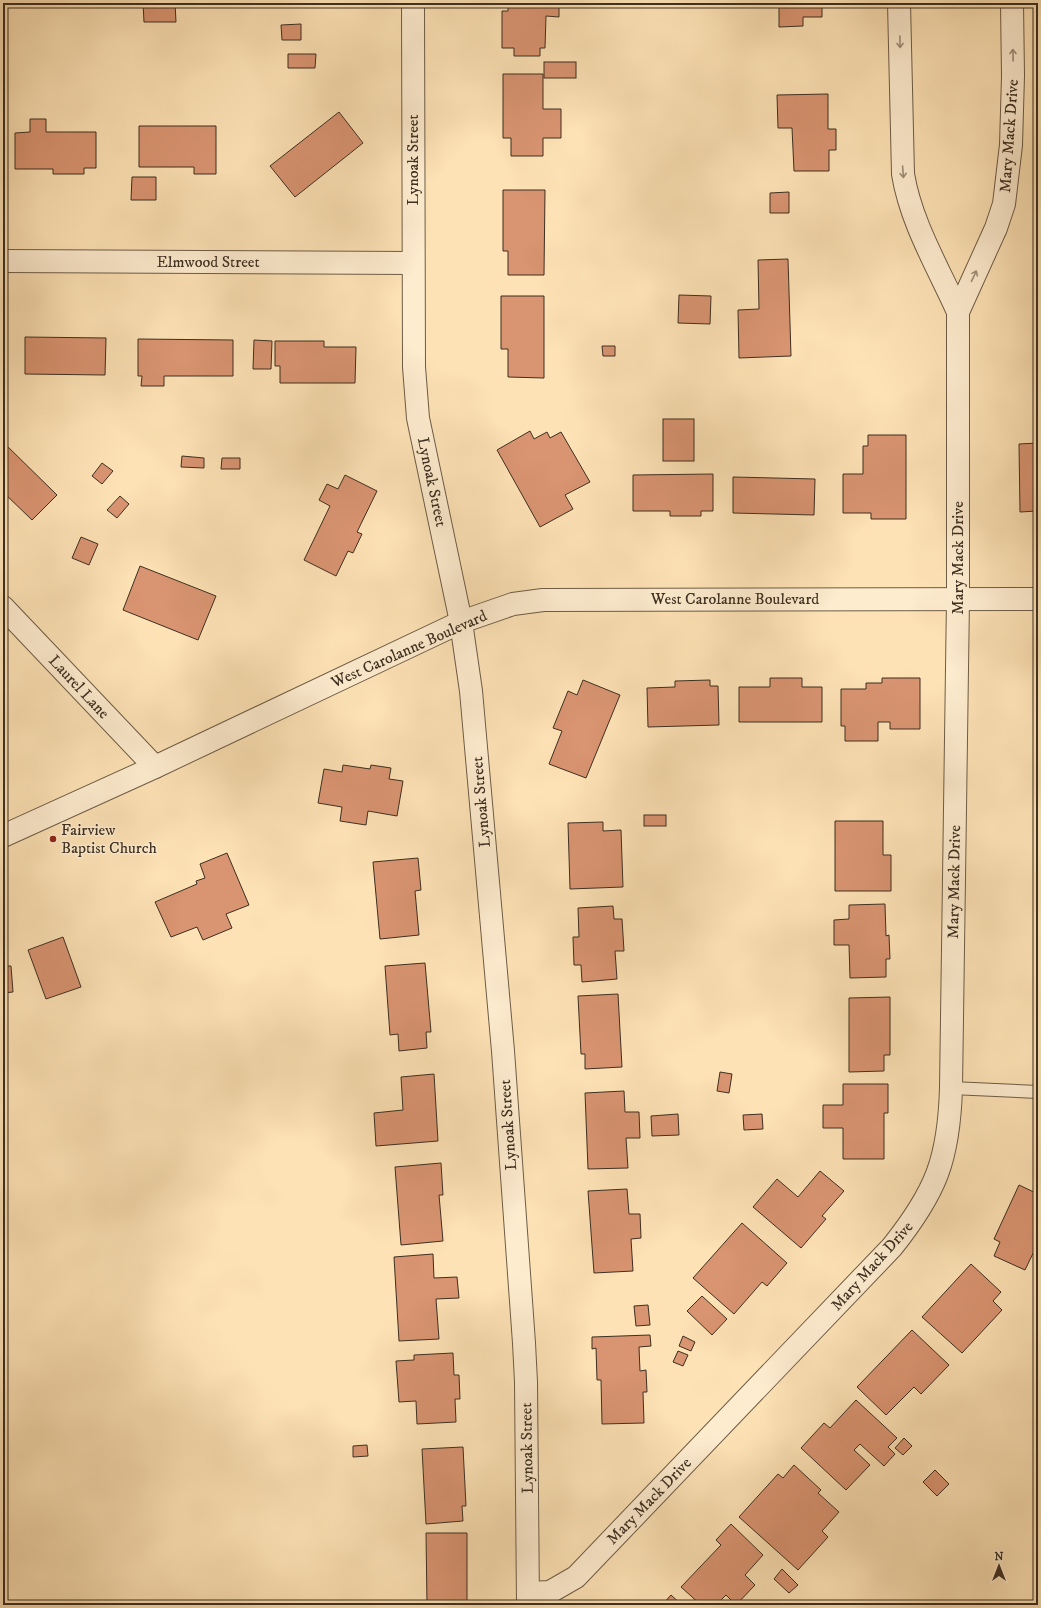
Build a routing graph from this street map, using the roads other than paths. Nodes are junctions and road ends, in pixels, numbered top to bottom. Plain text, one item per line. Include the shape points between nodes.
1 (413, 3) edge
2 (899, 3) edge
3 (1012, 3) edge
4 (3, 261) edge
5 (413, 263) junction
6 (958, 312) junction
7 (958, 599) junction
8 (1038, 599) edge
9 (3, 606) edge
10 (461, 622) junction
11 (155, 767) junction
12 (3, 836) edge
13 (952, 1088) junction
14 (1038, 1092) edge
15 (528, 1599) edge

1 - 5 street, Lynoak Street
2 -> 6 street via 903,174 906,195 913,218
6 -> 3 street, Mary Mack Drive via 996,228 1004,204 1011,145
4 - 5 street, Elmwood Street
5 - 10 street, Lynoak Street via 414,367 418,418
6 - 7 street, Mary Mack Drive
7 - 8 street, West Carolanne Boulevard
7 - 10 street, West Carolanne Boulevard via 543,600 513,604
7 - 13 street, Mary Mack Drive
9 - 11 street, Laurel Lane
10 - 11 street, West Carolanne Boulevard
10 - 15 street, Lynoak Street via 472,699 503,1051 523,1335 526,1382
11 - 12 street, West Carolanne Boulevard
13 - 14 lane
13 - 15 street, Mary Mack Drive via 947,1146 940,1167 924,1204 892,1247 576,1577 550,1592

